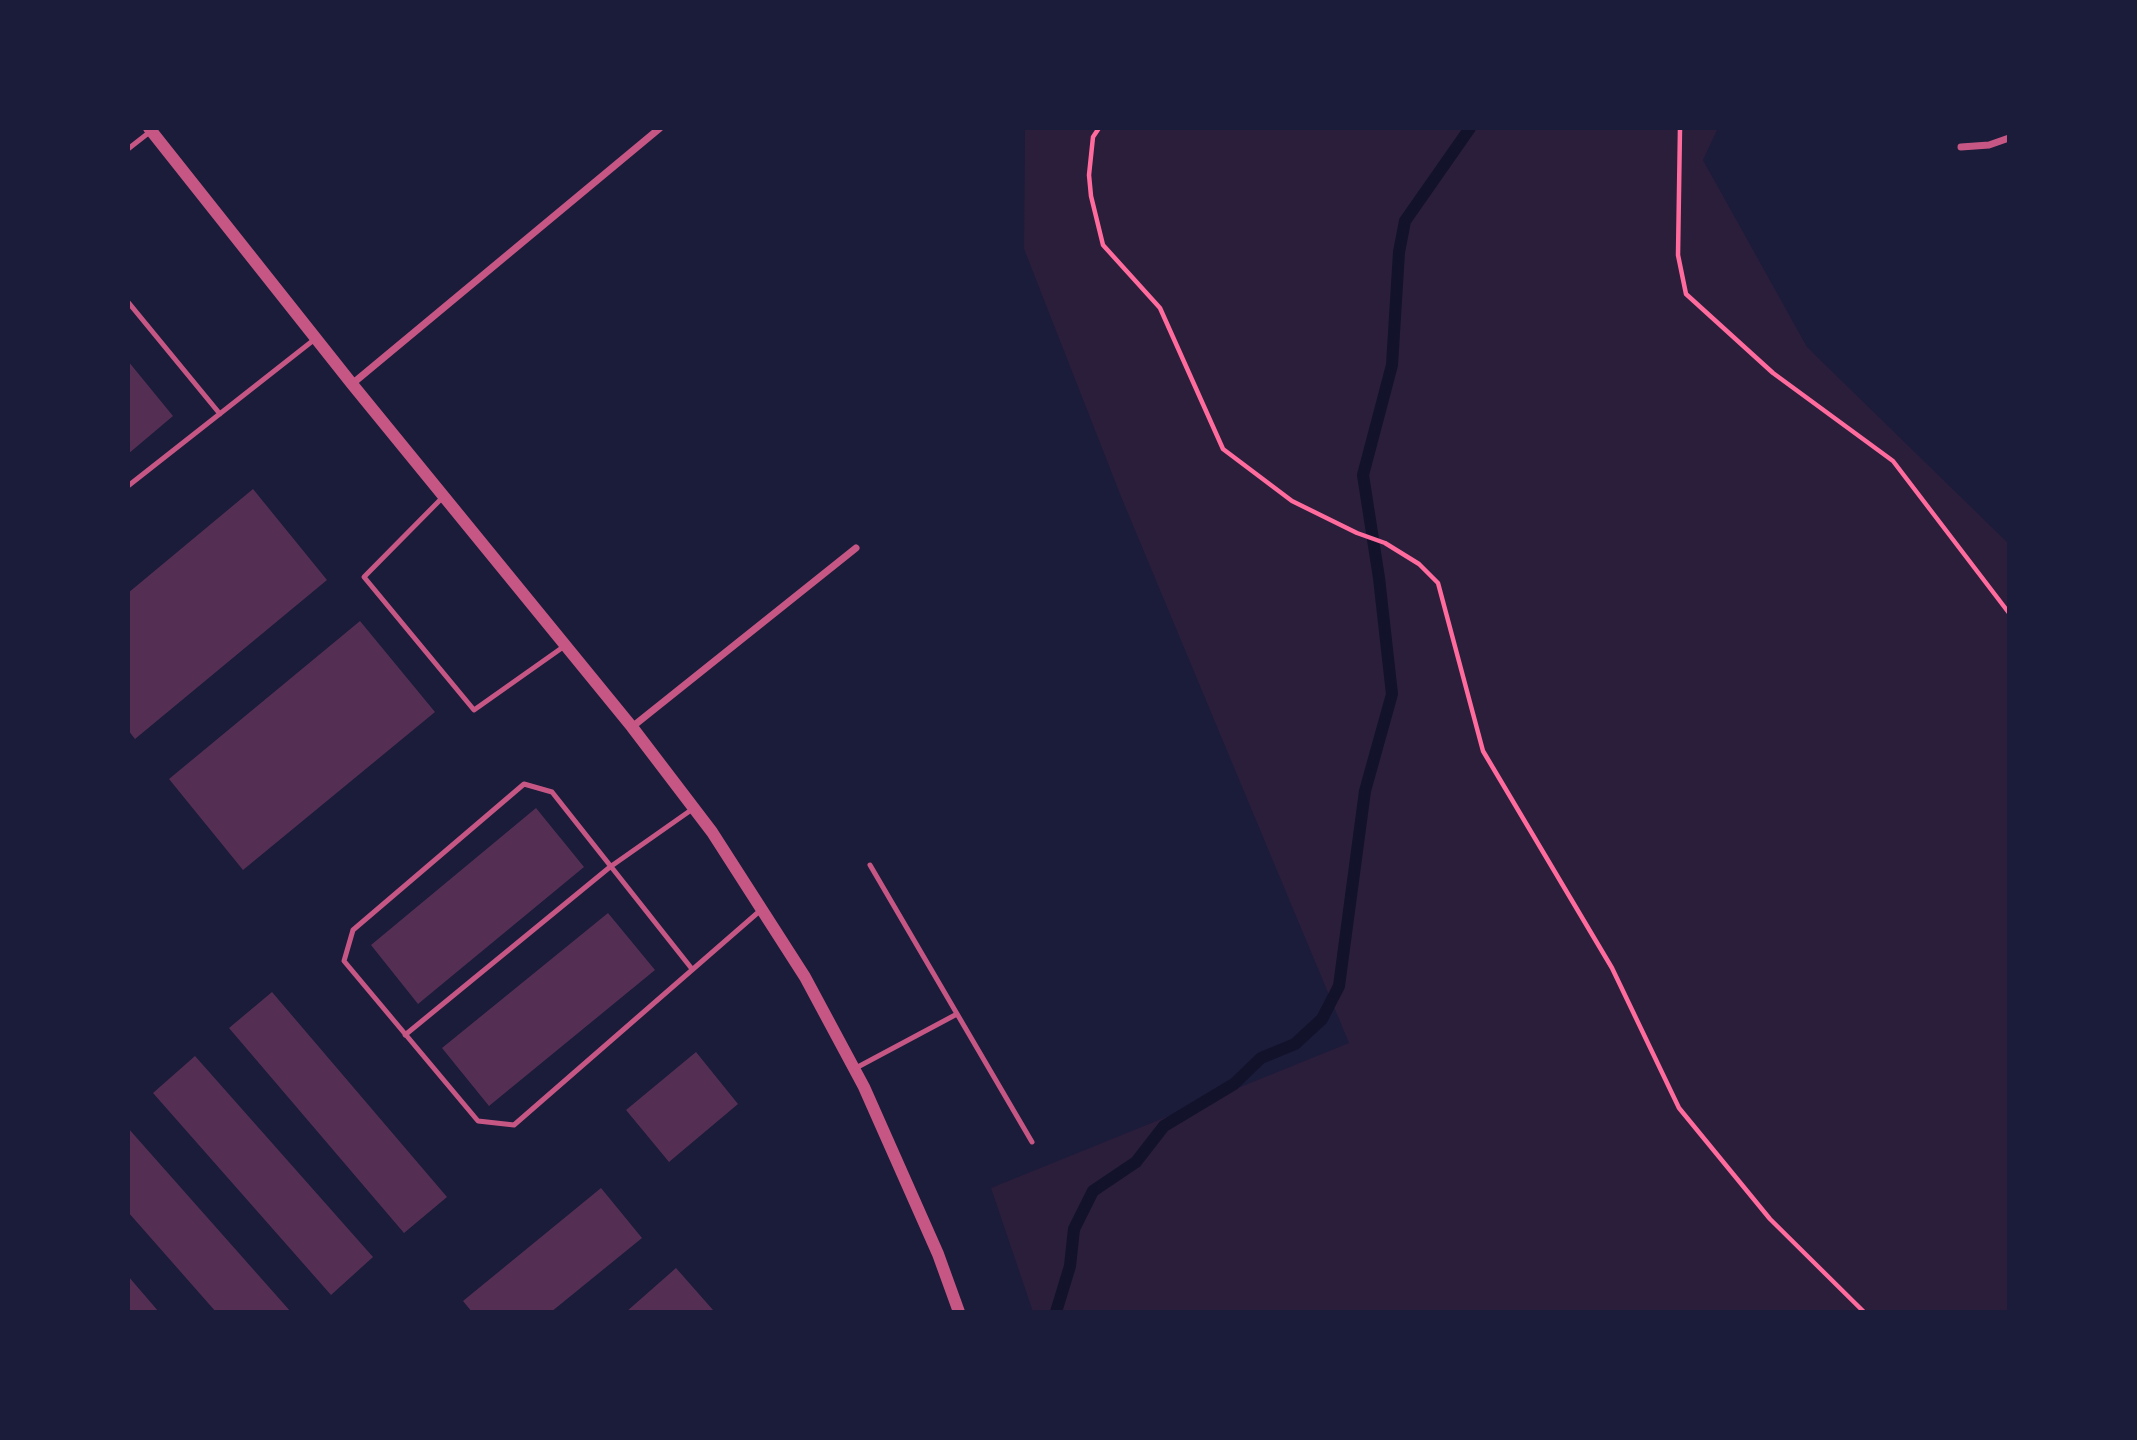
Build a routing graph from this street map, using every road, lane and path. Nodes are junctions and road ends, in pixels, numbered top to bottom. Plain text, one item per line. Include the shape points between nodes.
1 (660, 128) edge
2 (1100, 128) edge
3 (1679, 128) edge
4 (150, 129) edge
5 (2009, 138) edge
6 (1961, 146) dead end
7 (128, 149) edge
8 (128, 302) edge
9 (316, 338) junction
10 (352, 384) junction
11 (220, 414) junction
12 (128, 486) edge
13 (443, 496) junction
14 (856, 548) dead end
15 (2009, 613) edge
16 (566, 645) junction
17 (632, 727) junction
18 (694, 808) junction
19 (870, 865) dead end
20 (610, 867) junction
21 (762, 909) junction
22 (692, 969) junction
23 (957, 1014) junction
24 (405, 1035) junction
25 (854, 1069) junction
26 (1032, 1142) dead end
27 (959, 1312) edge
28 (1864, 1312) edge

1 - 10 street
2 - 28 path via 1093,137 1089,174 1104,245 1160,308 1223,449 1292,502 1385,543 1419,564 1438,583 1483,751 1612,968 1679,1108 1770,1219
3 - 15 path via 1678,255 1686,295 1773,373 1893,461
4 - 7 lane
4 - 9 street
5 - 6 street via 1989,145
8 - 11 lane
9 - 10 street
9 - 11 lane
10 - 13 street
11 - 12 lane
13 - 16 street
13 - 16 lane via 364,577 474,710
14 - 17 street
16 - 17 street
17 - 18 street
18 - 20 lane
18 - 21 street
19 - 23 lane
20 - 22 lane
20 - 24 lane
20 - 24 lane via 552,792 524,784 353,930 344,961
21 - 22 lane
21 - 25 street
22 - 24 lane via 514,1125 478,1121
23 - 25 lane
23 - 26 lane
25 - 27 street via 938,1254

